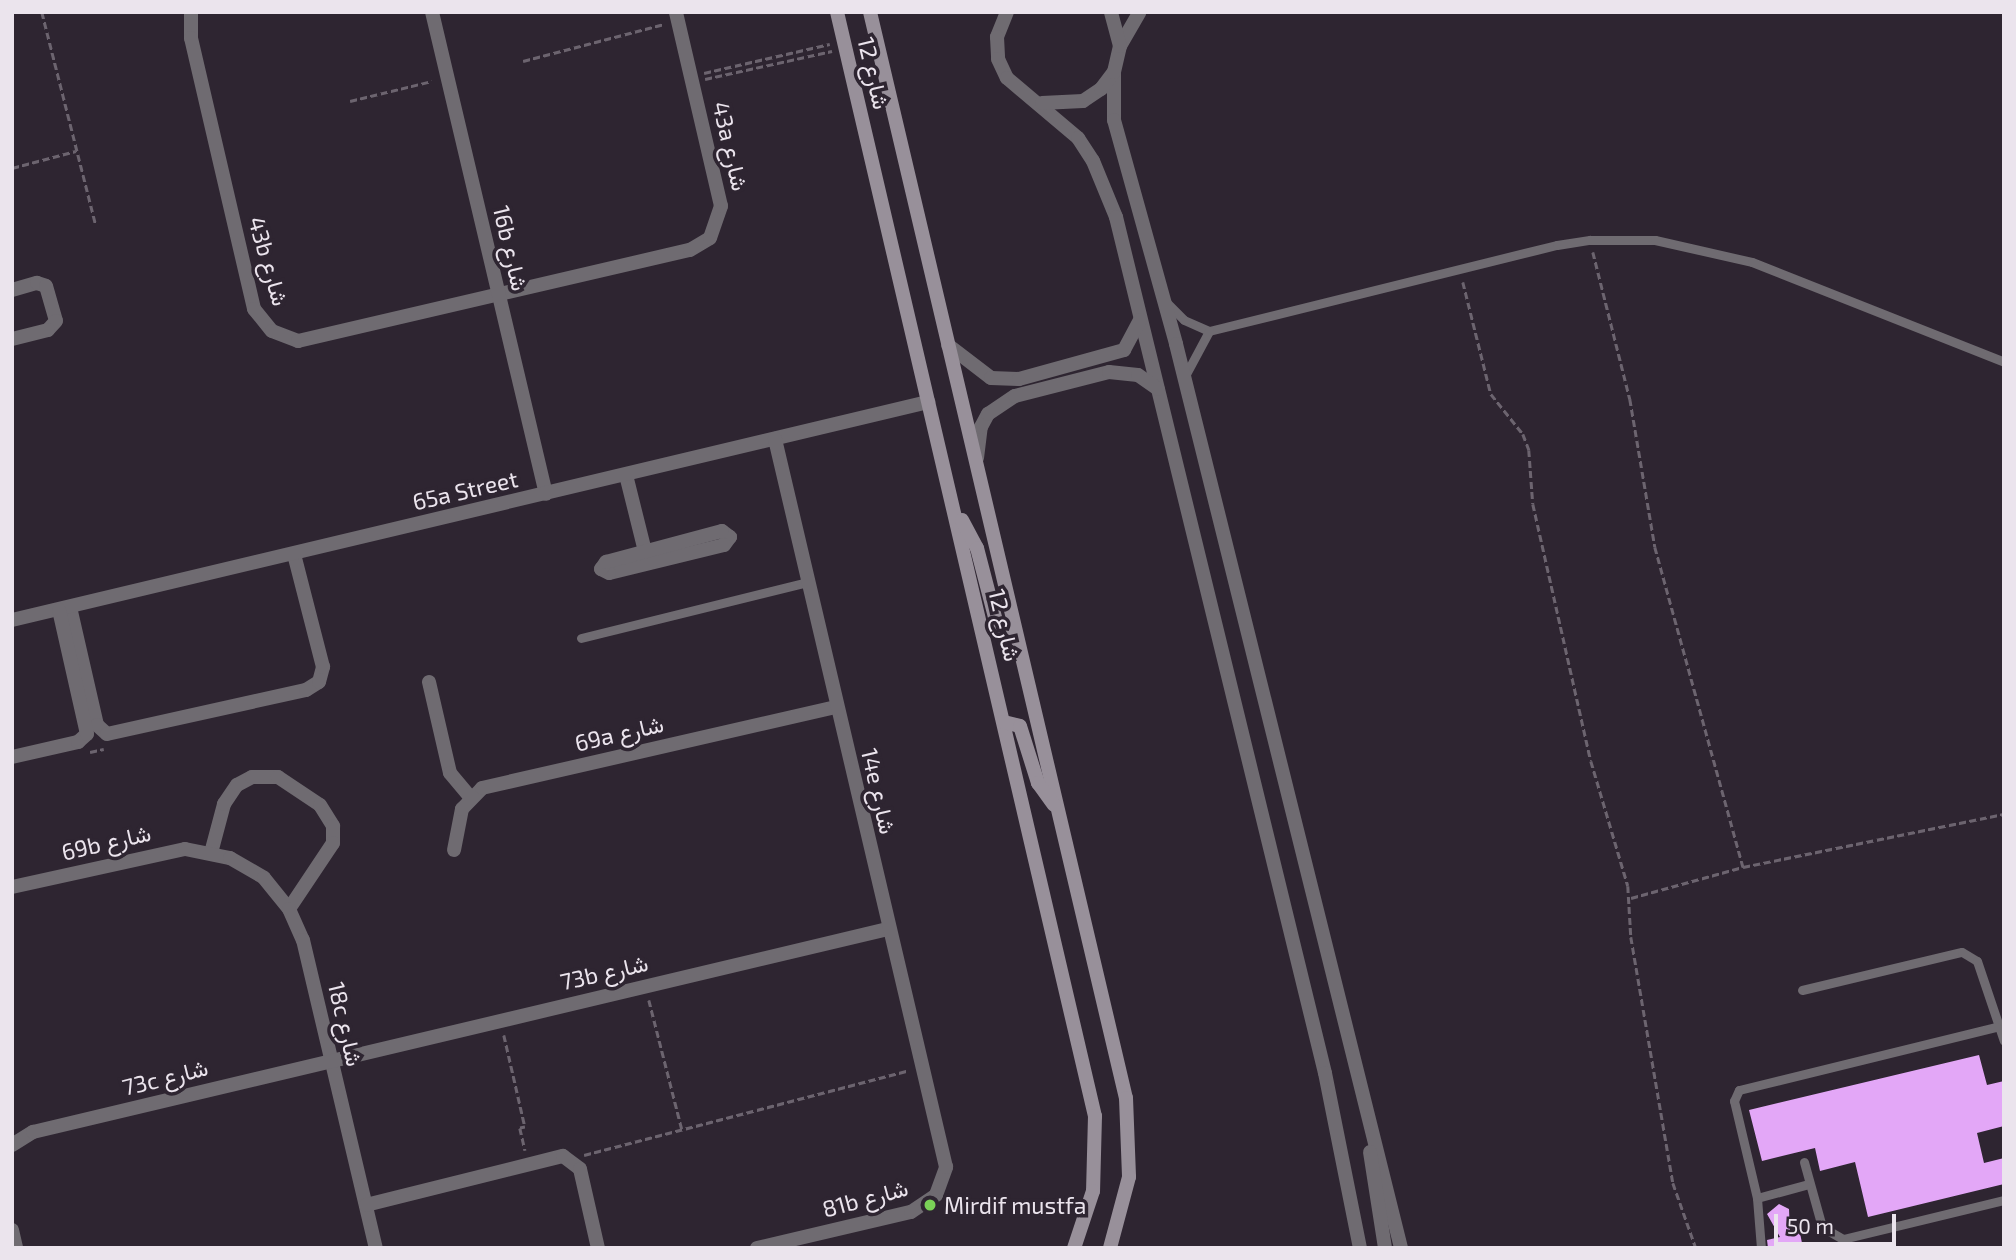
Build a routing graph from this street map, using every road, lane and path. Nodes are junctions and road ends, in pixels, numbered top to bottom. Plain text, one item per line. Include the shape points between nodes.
1 (42, 12) edge
2 (191, 12) edge
3 (432, 12) edge
4 (837, 12) edge
5 (870, 12) edge
6 (1007, 12) edge
7 (1111, 12) edge
8 (1140, 12) edge
9 (677, 16) edge
10 (844, 44) junction
11 (1120, 46) junction
12 (523, 61) dead end
13 (1114, 72) junction
14 (447, 78) junction
15 (692, 78) junction
16 (351, 101) dead end
17 (1041, 103) junction
18 (76, 151) junction
19 (12, 168) edge
20 (96, 225) dead end
21 (1590, 240) junction
22 (1460, 266) junction
23 (12, 290) edge
24 (499, 295) junction
25 (1164, 300) junction
26 (1141, 319) junction
27 (1209, 331) junction
28 (12, 339) edge
29 (948, 345) junction
30 (2004, 362) edge
31 (1185, 377) junction
32 (1158, 389) junction
33 (928, 402) junction
34 (775, 439) junction
35 (976, 466) junction
36 (626, 475) junction
37 (546, 494) junction
38 (956, 512) junction
39 (645, 551) junction
40 (294, 554) junction
41 (808, 582) junction
42 (65, 608) junction
43 (12, 620) edge
44 (1015, 629) junction
45 (581, 638) dead end
46 (429, 682) dead end
47 (836, 707) junction
48 (1004, 722) junction
49 (12, 757) edge
50 (470, 797) junction
51 (1058, 808) junction
52 (2004, 814) edge
53 (454, 850) dead end
54 (211, 853) junction
55 (1743, 867) junction
56 (12, 887) edge
57 (1631, 898) junction
58 (289, 909) junction
59 (888, 929) junction
60 (645, 986) junction
61 (1802, 990) dead end
62 (500, 1020) junction
63 (1996, 1027) junction
64 (2004, 1041) edge
65 (331, 1060) junction
66 (923, 1067) junction
67 (1369, 1125) junction
68 (682, 1129) junction
69 (12, 1145) edge
70 (945, 1151) joint
71 (570, 1158) junction
72 (1804, 1162) dead end
73 (529, 1164) junction
74 (1809, 1184) junction
75 (1757, 1198) junction
76 (2004, 1200) edge
77 (366, 1205) junction
78 (12, 1230) edge
79 (16, 1248) edge
80 (376, 1248) edge
81 (598, 1248) edge
82 (757, 1248) edge
83 (1074, 1248) edge
84 (1110, 1248) edge
85 (1360, 1248) edge
86 (1385, 1248) edge
87 (1401, 1248) edge
88 (1696, 1248) edge
89 (1761, 1248) edge

1 - 18 path
2 - 24 street, 43b شارع via 191,38 254,309 272,331 291,340 313,341
3 - 14 street, 16b شارع
4 - 10 street, شارع 12
5 - 29 street, شارع 12
6 - 17 street via 997,37 999,59 1007,78 1022,94
7 - 11 street
8 - 11 street
9 - 12 path
9 - 15 street, 43a شارع
10 - 15 path
10 - 15 path
10 - 33 street, شارع 12
11 - 13 street
13 - 17 street via 1101,89 1083,101
13 - 25 street via 1114,120
14 - 16 path
14 - 24 street, 16b شارع
15 - 24 street, 43a شارع via 721,205 710,238 690,250
17 - 26 street via 1078,138 1102,180
18 - 19 path
18 - 20 path
21 - 22 lane
21 - 30 lane via 1655,240 1720,251
21 - 55 path via 1630,399 1655,547
22 - 27 lane
22 - 57 path via 1491,394 1523,434 1529,450 1533,504 1591,761
23 - 28 street via 43,284 56,321 48,330
24 - 37 street, 16b شارع
25 - 27 lane via 1184,320
25 - 31 street
26 - 29 street via 1124,350 1019,379 991,378
26 - 32 street
27 - 31 lane
29 - 35 street, شارع 12
31 - 67 street
32 - 35 street via 1138,375 1109,372 1015,396 988,415 981,427
32 - 85 street via 1322,1060
33 - 34 street, 65a Street
33 - 38 street, شارع 12
34 - 36 street, 65a Street
34 - 41 street, 14e شارع
35 - 44 street, شارع 12
36 - 37 street, 65a Street
36 - 39 street
37 - 40 street, 65a Street
38 - 44 street via 977,548 997,625
38 - 48 street, شارع 12
39 - 39 street via 606,562 601,569 609,573 711,548 727,543 730,537 722,531
40 - 42 street, 65a Street
40 - 42 street via 323,672 315,685 278,696 107,734 97,724
41 - 45 lane
41 - 47 street, 14e شارع
42 - 43 street, 65a Street
42 - 49 street via 87,734 78,742
44 - 51 street, شارع 12
46 - 50 street via 450,773
47 - 50 street, 69a شارع via 489,785
47 - 59 street, 14e شارع
48 - 51 street via 1020,726 1038,783
48 - 83 street, شارع 12 via 1095,1116 1093,1191
50 - 53 street via 462,809
51 - 84 street, شارع 12 via 1129,1117 1129,1177
52 - 55 path
54 - 56 street, 69b شارع via 172,851
54 - 58 street, 18c شارع via 230,858 264,878
54 - 58 street via 223,804 237,785 252,777 278,778 320,805 330,818 333,843
55 - 57 path
57 - 88 path via 1631,937 1673,1183
58 - 65 street, 18c شارع via 303,940
59 - 60 street, 73b شارع
59 - 66 street, 14e شارع
60 - 62 street, 73b شارع
60 - 68 path
61 - 63 lane via 1962,952 1977,961
62 - 65 street, 73b شارع
62 - 73 path
63 - 64 lane
63 - 75 lane via 1744,1086 1734,1101
65 - 69 street, 73c شارع via 33,1132
65 - 77 street, 18c شارع
66 - 68 path
66 - 70 street, 14e شارع
67 - 86 street
67 - 87 street
68 - 71 path
70 - 82 street, 81b شارع via 943,1181 936,1195 918,1209
71 - 73 street
71 - 81 street via 582,1175
72 - 74 lane
73 - 77 street
74 - 75 lane
74 - 76 lane via 1822,1227 1843,1239
75 - 89 lane
77 - 80 street, 18c شارع
78 - 79 street

